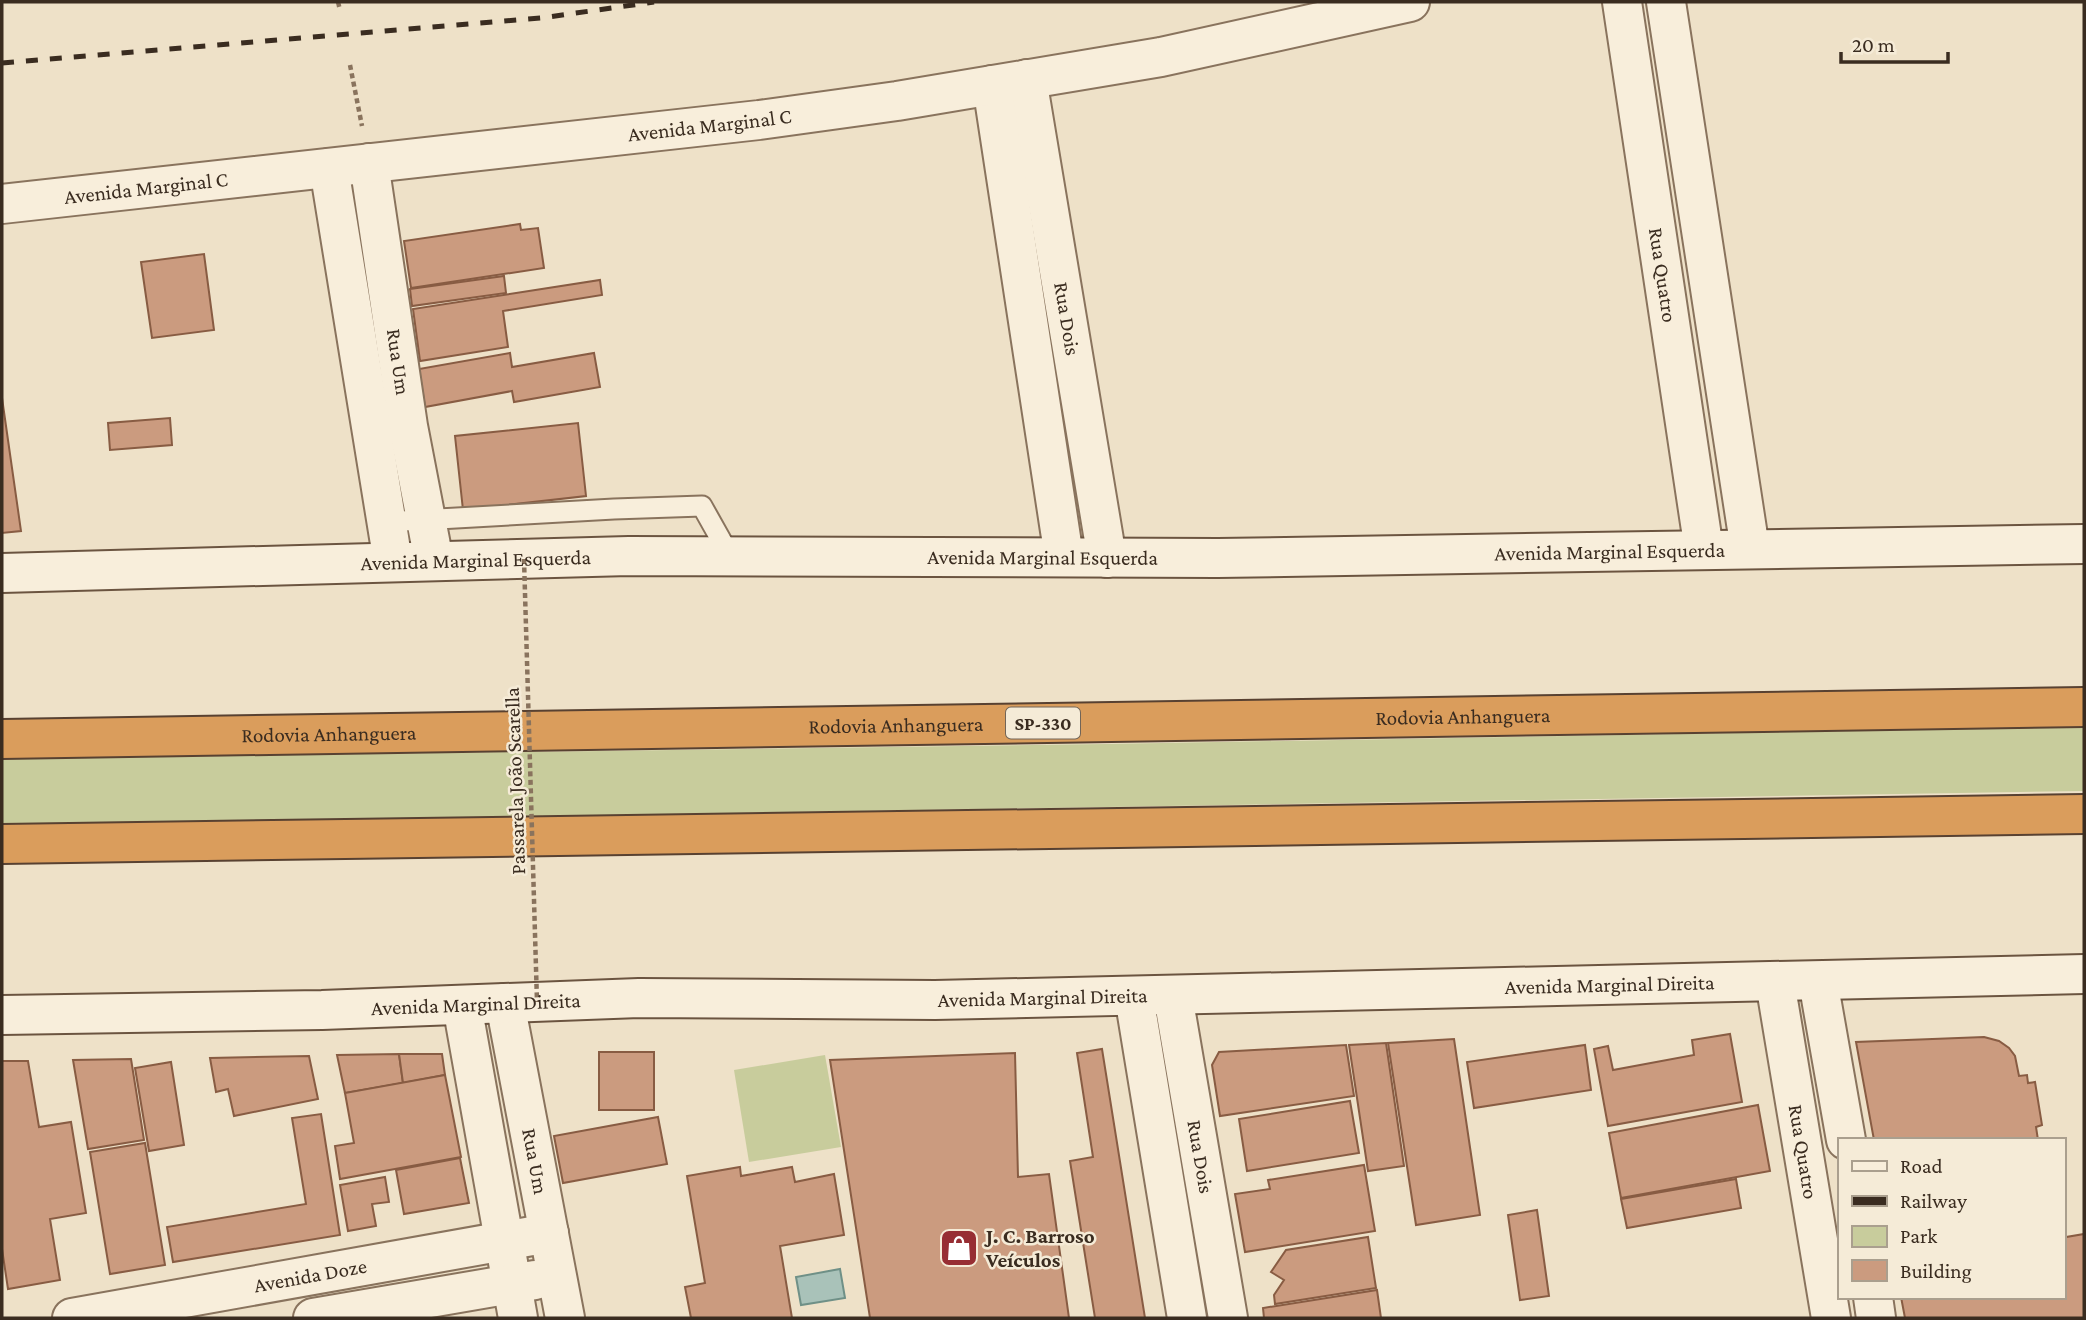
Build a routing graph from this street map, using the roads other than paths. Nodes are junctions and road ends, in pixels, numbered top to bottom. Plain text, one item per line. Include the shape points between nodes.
1 (1410, 2) edge
2 (1622, 2) edge
3 (1666, 2) edge
4 (1010, 82) junction
5 (369, 163) junction
6 (329, 168) junction
7 (2, 204) edge
8 (426, 521) junction
9 (385, 522) junction
10 (2084, 544) edge
11 (1750, 549) junction
12 (1704, 550) junction
13 (730, 556) junction
14 (1064, 557) junction
15 (1107, 558) junction
16 (434, 561) junction
17 (393, 562) junction
18 (2, 573) edge
19 (2084, 706) edge
20 (2, 739) edge
21 (2084, 814) edge
22 (2, 844) edge
23 (2084, 974) edge
24 (1818, 981) junction
25 (1775, 982) junction
26 (1135, 996) junction
27 (1173, 996) junction
28 (521, 1003) junction
29 (462, 1005) junction
30 (2, 1015) edge
31 (1846, 1138) edge
32 (549, 1233) junction
33 (504, 1241) junction
34 (558, 1276) junction
35 (1873, 1299) edge
36 (514, 1301) edge
37 (72, 1318) edge
38 (313, 1318) edge
39 (565, 1318) edge
40 (1187, 1318) edge
41 (1228, 1318) edge
42 (1831, 1318) edge
43 (1877, 1318) edge

1 - 4 street, Avenida Marginal C via 1161,57
2 - 12 street, Rua Quatro
3 - 11 street, Rua Quatro
4 - 5 street, Avenida Marginal C via 759,120
4 - 14 street, Rua Dois
4 - 15 street, Rua Dois
5 - 6 street, Avenida Marginal C
5 - 8 street, Rua Um
6 - 7 street, Avenida Marginal C
6 - 9 street, Rua Um
8 - 9 lane
8 - 13 lane via 702,506
8 - 16 street, Rua Um
9 - 17 street, Rua Um
10 - 11 street, Avenida Marginal Esquerda
11 - 12 street, Avenida Marginal Esquerda
12 - 15 street, Avenida Marginal Esquerda
13 - 14 street, Avenida Marginal Esquerda
13 - 16 street, Avenida Marginal Esquerda
14 - 15 street, Avenida Marginal Esquerda
16 - 17 street, Avenida Marginal Esquerda
17 - 18 street, Avenida Marginal Esquerda
19 - 20 highway, Rodovia Anhanguera / SP-330
21 - 22 highway
23 - 24 street, Avenida Marginal Direita
24 - 25 street, Avenida Marginal Direita
24 - 31 street, Rua Quatro
25 - 27 street, Avenida Marginal Direita
25 - 42 street, Rua Quatro
26 - 27 street, Avenida Marginal Direita
26 - 28 street, Avenida Marginal Direita via 639,998
26 - 40 street, Rua Dois
27 - 41 street, Rua Dois
28 - 29 street, Avenida Marginal Direita
28 - 32 street, Rua Um
29 - 30 street, Avenida Marginal Direita
29 - 33 street
32 - 33 street, Avenida Doze
32 - 34 street, Rua Um
33 - 36 street
33 - 37 street, Avenida Doze
34 - 36 street, Avenida Doze
34 - 39 street, Rua Um
35 - 43 street
36 - 38 street, Avenida Doze

